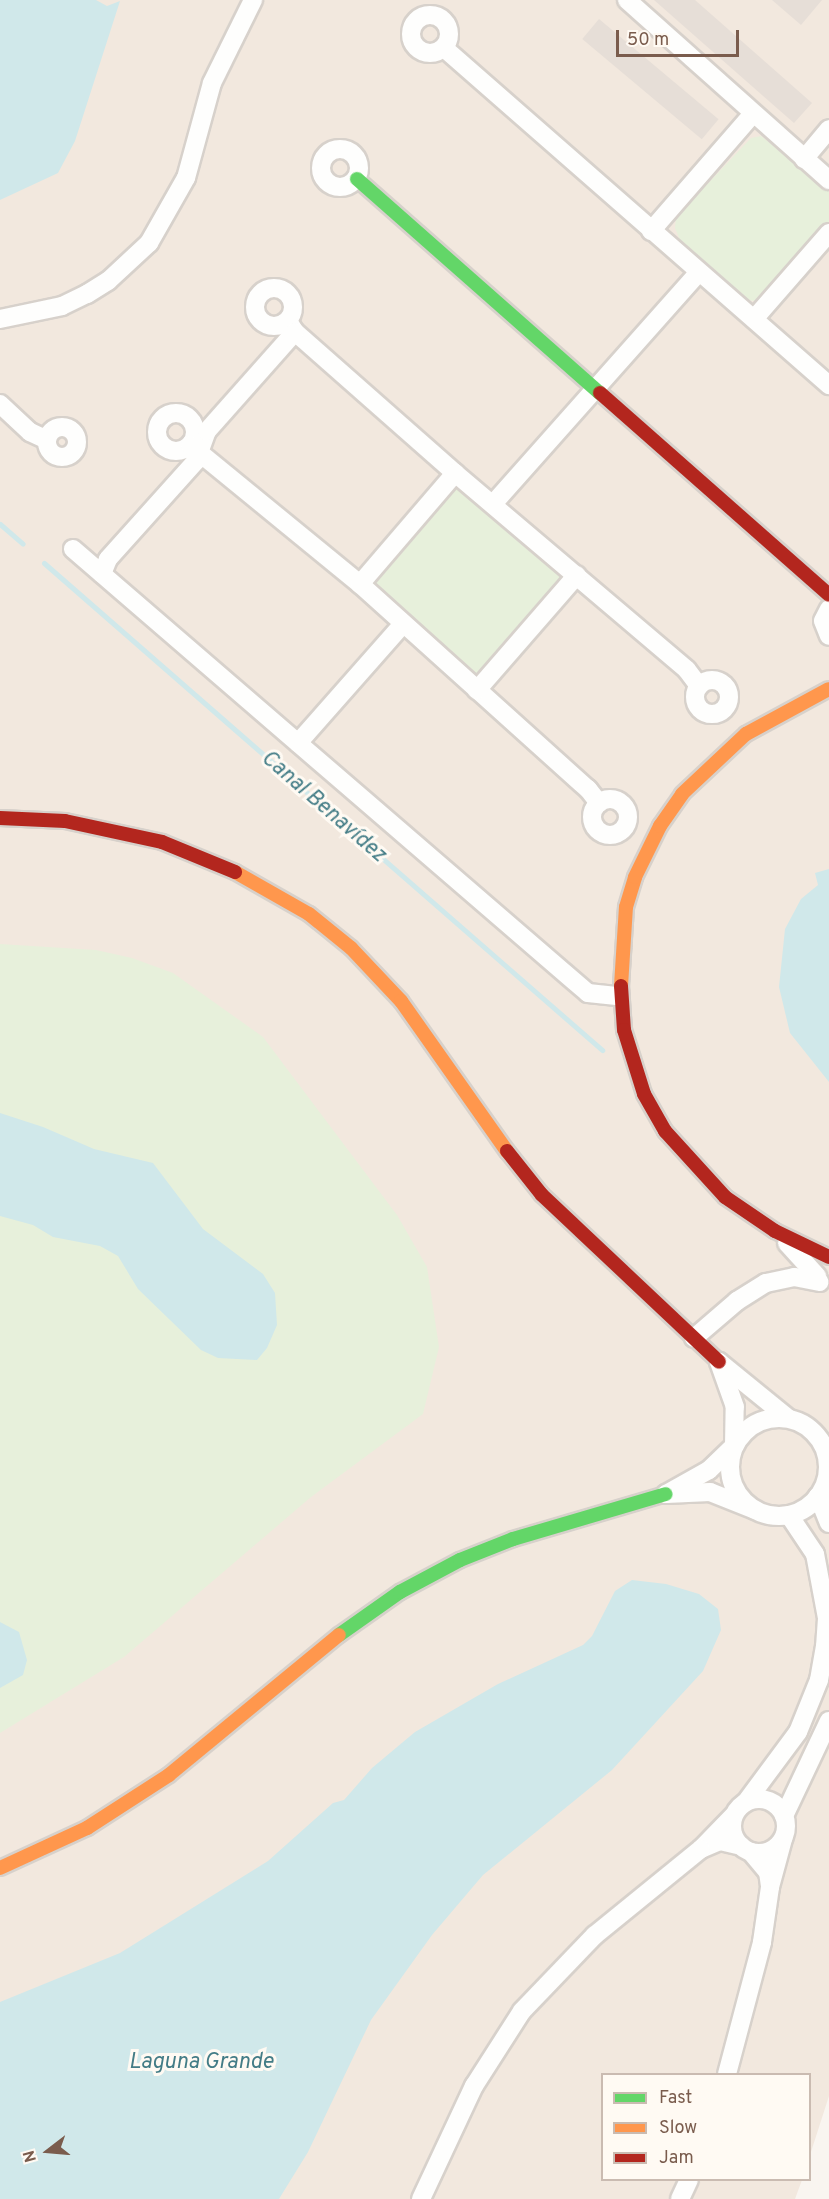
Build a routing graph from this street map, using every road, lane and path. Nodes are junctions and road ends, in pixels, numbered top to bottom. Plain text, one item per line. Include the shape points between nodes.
1 (253, 0) edge
2 (627, 0) edge
3 (444, 48) dead end
4 (752, 115) junction
5 (829, 129) edge
6 (804, 159) junction
7 (357, 179) dead end
8 (829, 180) edge
9 (651, 231) junction
10 (829, 233) edge
11 (698, 273) junction
12 (0, 319) edge
13 (754, 319) junction
14 (829, 385) edge
15 (596, 387) junction
16 (0, 404) edge
17 (48, 440) dead end
18 (195, 448) junction
19 (455, 473) junction
20 (493, 504) junction
21 (73, 549) dead end
22 (102, 574) junction
23 (577, 575) junction
24 (360, 584) junction
25 (829, 595) edge
26 (829, 609) edge
27 (403, 624) junction
28 (829, 636) edge
29 (699, 686) junction
30 (829, 689) edge
31 (477, 690) junction
32 (722, 710) junction
33 (742, 737) junction
34 (298, 743) junction
35 (598, 803) dead end
36 (0, 818) edge
37 (619, 996) junction
38 (775, 1231) junction
39 (829, 1257) edge
40 (822, 1282) edge
41 (694, 1338) junction
42 (718, 1362) junction
43 (788, 1418) junction
44 (734, 1446) junction
45 (828, 1460) edge
46 (666, 1494) junction
47 (823, 1498) edge
48 (755, 1510) junction
49 (789, 1515) junction
50 (829, 1523) edge
51 (829, 1721) edge
52 (746, 1802) junction
53 (733, 1816) junction
54 (784, 1816) junction
55 (783, 1838) junction
56 (701, 1849) junction
57 (746, 1849) junction
58 (0, 1868) edge
59 (771, 1887) junction
60 (727, 2073) edge
61 (689, 2181) edge
62 (421, 2199) edge
63 (680, 2199) edge

1 - 12 street via 212,83 186,178 149,243 108,281 87,294 62,306
2 - 4 street
3 - 9 street
4 - 6 street
4 - 9 street
5 - 6 street
6 - 8 street
7 - 15 street
9 - 11 street
10 - 13 street
11 - 13 street
11 - 15 street
13 - 14 street
15 - 20 street
15 - 25 street
16 - 17 street via 30,432
18 - 19 street via 291,327
18 - 22 street via 108,559
18 - 24 street
19 - 20 street
19 - 24 street
20 - 23 street
21 - 22 street
22 - 34 street
23 - 29 street via 687,670
23 - 31 street
24 - 27 street
26 - 28 street via 823,621
27 - 31 street
27 - 34 street
29 - 32 street via 695,697 699,707 709,714
29 - 32 street via 709,680 724,684 729,699
30 - 33 street
31 - 35 street via 588,789
32 - 33 street
33 - 37 street via 682,794 645,853 626,907
34 - 37 street via 588,993 598,997
36 - 41 street via 65,821 162,842 251,879 309,914 351,948 408,1009 495,1136 542,1195 584,1239
37 - 38 street via 627,1039 652,1112 706,1180
38 - 39 street
38 - 40 street
39 - 40 street via 818,1266
40 - 41 street via 794,1277 766,1283 737,1301
41 - 42 street
42 - 43 street
42 - 44 street via 735,1407
43 - 44 street via 756,1423
43 - 45 street via 814,1432
44 - 46 street via 709,1470
44 - 48 street via 730,1460 732,1482 743,1501
45 - 47 street
46 - 48 street via 710,1492
46 - 58 street via 513,1539 460,1560 400,1592 310,1656 169,1775 87,1828
47 - 49 street
47 - 50 street
48 - 49 street
49 - 52 street via 815,1554 827,1618 825,1647 819,1680 798,1732
51 - 54 street
52 - 53 street
52 - 54 street via 773,1802
53 - 56 street
53 - 57 street via 732,1832
54 - 55 street
55 - 57 street via 773,1849
55 - 59 street
56 - 57 street via 720,1841
56 - 62 street via 595,1935 522,2011 474,2086
57 - 59 street via 768,1872
59 - 60 street via 762,1942
61 - 63 street

